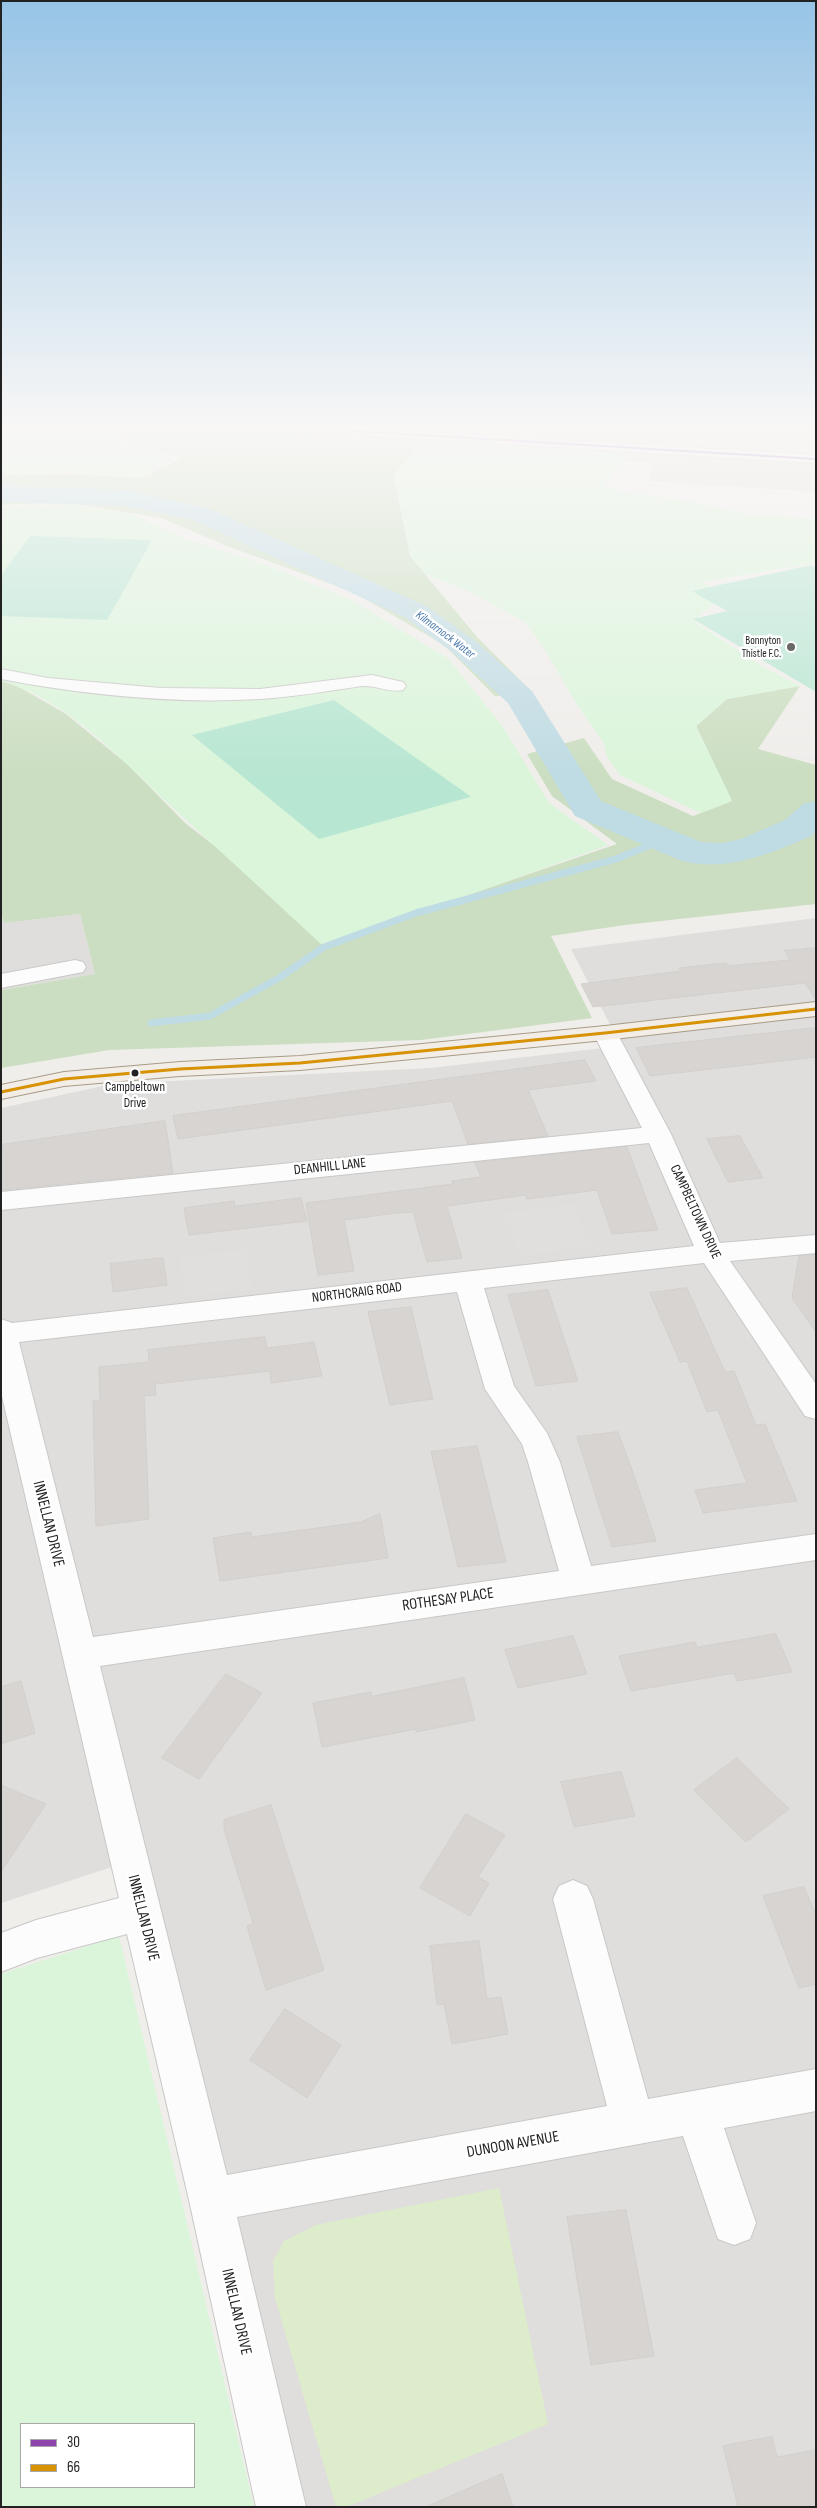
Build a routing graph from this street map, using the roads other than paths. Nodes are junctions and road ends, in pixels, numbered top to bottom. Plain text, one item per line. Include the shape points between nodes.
1 (1, 674) edge
2 (397, 686) dead end
3 (75, 967) dead end
4 (1, 981) edge
5 (816, 1009) edge
6 (605, 1033) junction
7 (1, 1092) edge
8 (658, 1134) junction
9 (1, 1200) edge
10 (816, 1244) edge
11 (712, 1253) junction
12 (468, 1281) junction
13 (4, 1350) edge
14 (816, 1408) edge
15 (816, 1547) edge
16 (579, 1581) junction
17 (80, 1654) junction
18 (573, 1899) dead end
19 (141, 1911) junction
20 (1, 1953) edge
21 (816, 2090) edge
22 (698, 2112) junction
23 (633, 2123) junction
24 (211, 2200) junction
25 (734, 2223) dead end
26 (281, 2507) edge

1 - 2 street via 48,684 161,693 260,694 372,680
3 - 4 street
5 - 6 main road
6 - 7 main road via 295,1064 64,1079
6 - 8 street, CAMPBELTOWN DRIVE
8 - 9 street, DEANHILL LANE
8 - 11 street, CAMPBELTOWN DRIVE
10 - 11 street, NORTHCRAIG ROAD
11 - 12 street, NORTHCRAIG ROAD via 558,1261
11 - 14 street, CAMPBELTOWN DRIVE
12 - 13 street, NORTHCRAIG ROAD via 218,1301
12 - 16 street via 500,1389 539,1448
13 - 17 street, INNELLAN DRIVE
15 - 16 street, ROTHESAY PLACE
16 - 17 street, ROTHESAY PLACE
17 - 19 street, INNELLAN DRIVE
18 - 23 street
19 - 20 street via 36,1939
19 - 24 street, INNELLAN DRIVE
21 - 22 street, DUNOON AVENUE
22 - 23 street, DUNOON AVENUE
22 - 25 street
23 - 24 street, DUNOON AVENUE
24 - 26 street, INNELLAN DRIVE

